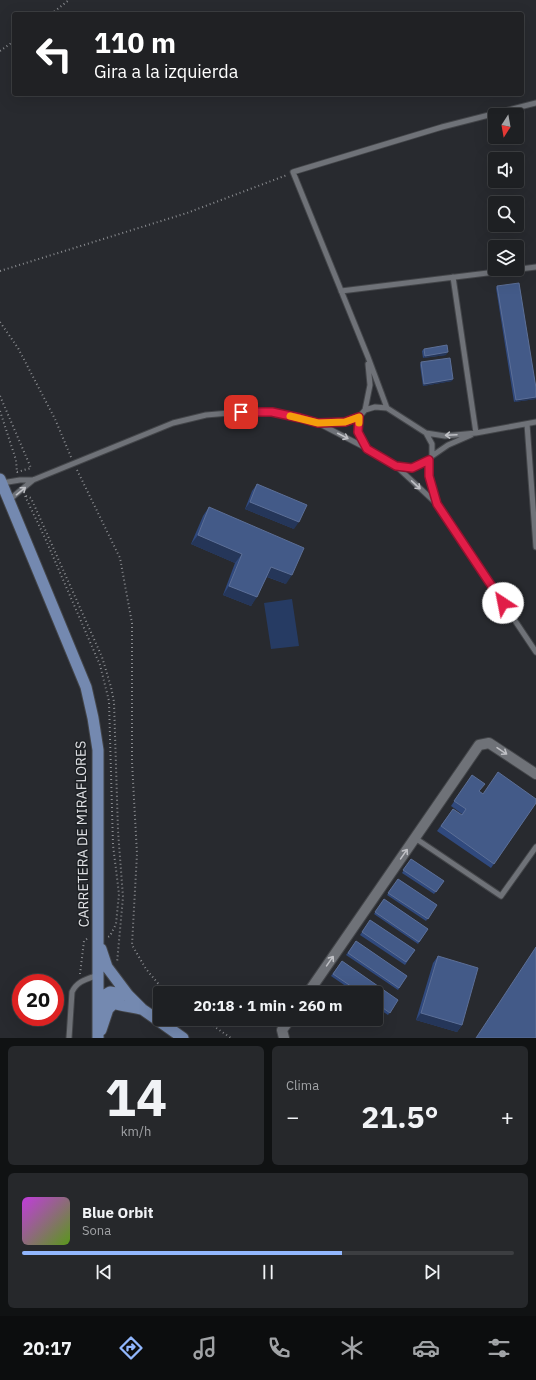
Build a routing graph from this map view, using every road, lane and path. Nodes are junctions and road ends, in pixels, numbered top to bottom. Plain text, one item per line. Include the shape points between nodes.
1 (69, 0) edge
2 (54, 12) edge
3 (12, 42) edge
4 (0, 51) edge
5 (536, 103) edge
6 (293, 172) junction
7 (536, 267) edge
8 (0, 271) edge
9 (453, 277) junction
10 (342, 291) junction
11 (0, 322) edge
12 (368, 357) junction
13 (0, 396) edge
14 (387, 408) junction
15 (0, 410) edge
16 (365, 410) junction
17 (359, 417) junction
18 (536, 422) edge
19 (318, 423) junction
20 (526, 424) junction
21 (426, 433) junction
22 (476, 433) junction
23 (367, 449) junction
24 (431, 458) junction
25 (74, 464) junction
26 (396, 466) junction
27 (33, 480) junction
28 (1, 481) edge
29 (9, 500) junction
30 (437, 504) junction
31 (536, 547) edge
32 (536, 652) edge
33 (536, 774) edge
34 (415, 838) junction
35 (536, 847) edge
36 (95, 939) junction
37 (98, 975) junction
38 (78, 983) junction
39 (160, 986) edge
40 (313, 986) edge
41 (128, 995) junction
42 (98, 999) junction
43 (113, 1004) junction
44 (142, 1009) junction
45 (213, 1026) edge
46 (285, 1026) edge
47 (69, 1038) edge
48 (98, 1038) edge
49 (183, 1038) edge
50 (231, 1038) edge
51 (284, 1038) edge

1 - 2 path
3 - 4 path
5 - 6 lane via 442,127
6 - 8 path via 187,213
6 - 10 lane
7 - 9 lane
9 - 10 lane
9 - 22 lane
10 - 12 lane
11 - 25 path via 18,348
12 - 14 lane
12 - 16 lane via 370,385
13 - 15 path via 31,468 17,472 16,460
14 - 16 lane via 375,407
14 - 21 lane
16 - 17 lane
17 - 19 lane via 345,422
17 - 23 lane via 358,432
18 - 20 lane
19 -> 23 lane
19 - 25 lane via 272,412 206,415 173,423
20 - 22 lane
20 - 31 lane
22 -> 21 lane via 445,436
21 - 24 lane via 432,444
22 - 24 lane via 448,445
23 - 26 lane
24 - 26 lane via 412,468
24 - 30 lane via 429,476
25 - 27 lane
25 - 39 path via 120,558 132,623 132,762 137,854 132,945 146,969
26 -> 30 lane
27 - 28 lane
29 -> 27 lane
28 - 29 main road, CARRETERA DE MIRAFLORES
29 - 36 main road, CARRETERA DE MIRAFLORES via 86,687 93,718 98,750
30 - 32 lane
34 -> 33 street via 479,745 489,743
34 - 35 lane via 501,896
40 -> 34 street
36 - 37 main road, CARRETERA DE MIRAFLORES
36 - 38 path via 87,938 84,941
36 - 41 main road via 107,967
37 - 38 lane
37 - 42 main road, CARRETERA DE MIRAFLORES
38 - 47 lane via 72,992
41 - 42 main road via 110,992
41 - 44 main road
42 - 43 main road
42 - 48 main road, CARRETERA DE MIRAFLORES
43 - 44 main road
43 - 48 main road via 108,1009
44 - 49 main road
45 - 50 path
46 - 51 street via 282,1030

